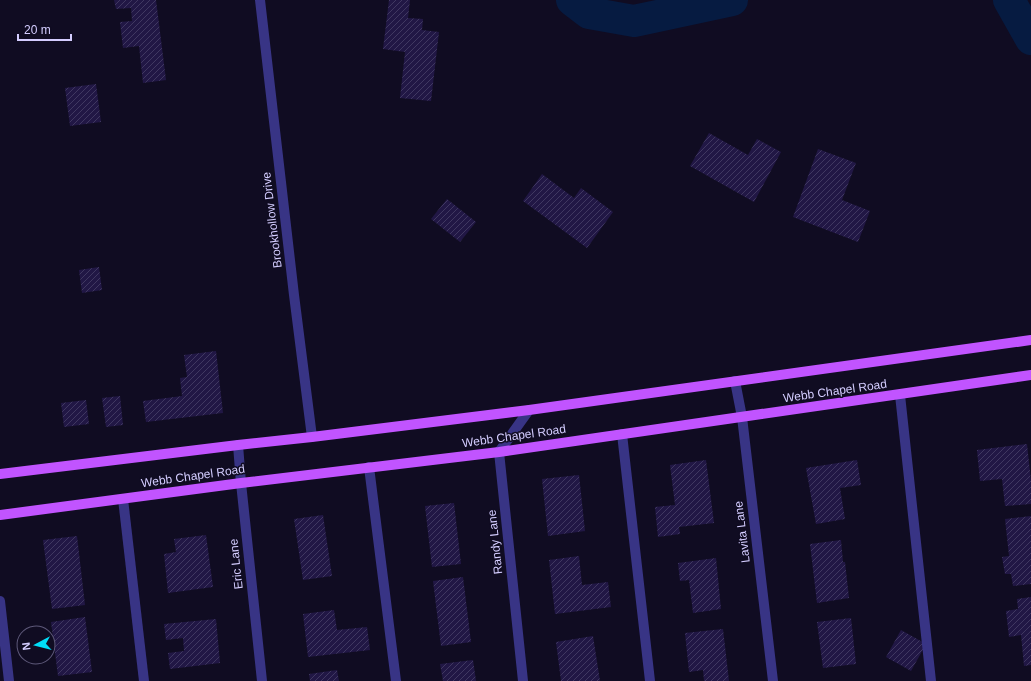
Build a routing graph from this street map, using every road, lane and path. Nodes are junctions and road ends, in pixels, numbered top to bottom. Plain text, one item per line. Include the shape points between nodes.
1 (260, 0) edge
2 (1031, 340) edge
3 (1031, 375) edge
4 (735, 381) junction
5 (900, 395) junction
6 (529, 410) junction
7 (742, 417) junction
8 (622, 434) junction
9 (312, 438) junction
10 (238, 445) junction
11 (499, 452) junction
12 (369, 467) junction
13 (0, 474) edge
14 (241, 483) junction
15 (123, 499) junction
16 (0, 515) edge
17 (0, 601) edge
18 (9, 681) edge
19 (144, 681) edge
20 (262, 681) edge
21 (396, 681) edge
22 (523, 681) edge
23 (650, 681) edge
24 (773, 681) edge
25 (931, 681) edge

1 - 9 street, Brookhollow Drive
2 - 4 main road, Webb Chapel Road
3 - 5 main road, Webb Chapel Road
4 - 6 main road, Webb Chapel Road
4 - 7 street, Lavita Lane
5 - 7 main road, Webb Chapel Road
5 - 25 street
6 - 9 main road, Webb Chapel Road
6 - 11 street
7 - 8 main road, Webb Chapel Road
7 - 24 street, Lavita Lane
8 - 11 main road, Webb Chapel Road
8 - 23 street
9 - 10 main road, Webb Chapel Road
10 - 13 main road, Webb Chapel Road
10 - 14 street, Eric Lane
11 - 12 main road, Webb Chapel Road
11 - 22 street, Randy Lane
12 - 14 main road, Webb Chapel Road
12 - 21 street
14 - 15 main road, Webb Chapel Road
14 - 20 street, Eric Lane
15 - 16 main road, Webb Chapel Road
15 - 19 street
17 - 18 street

